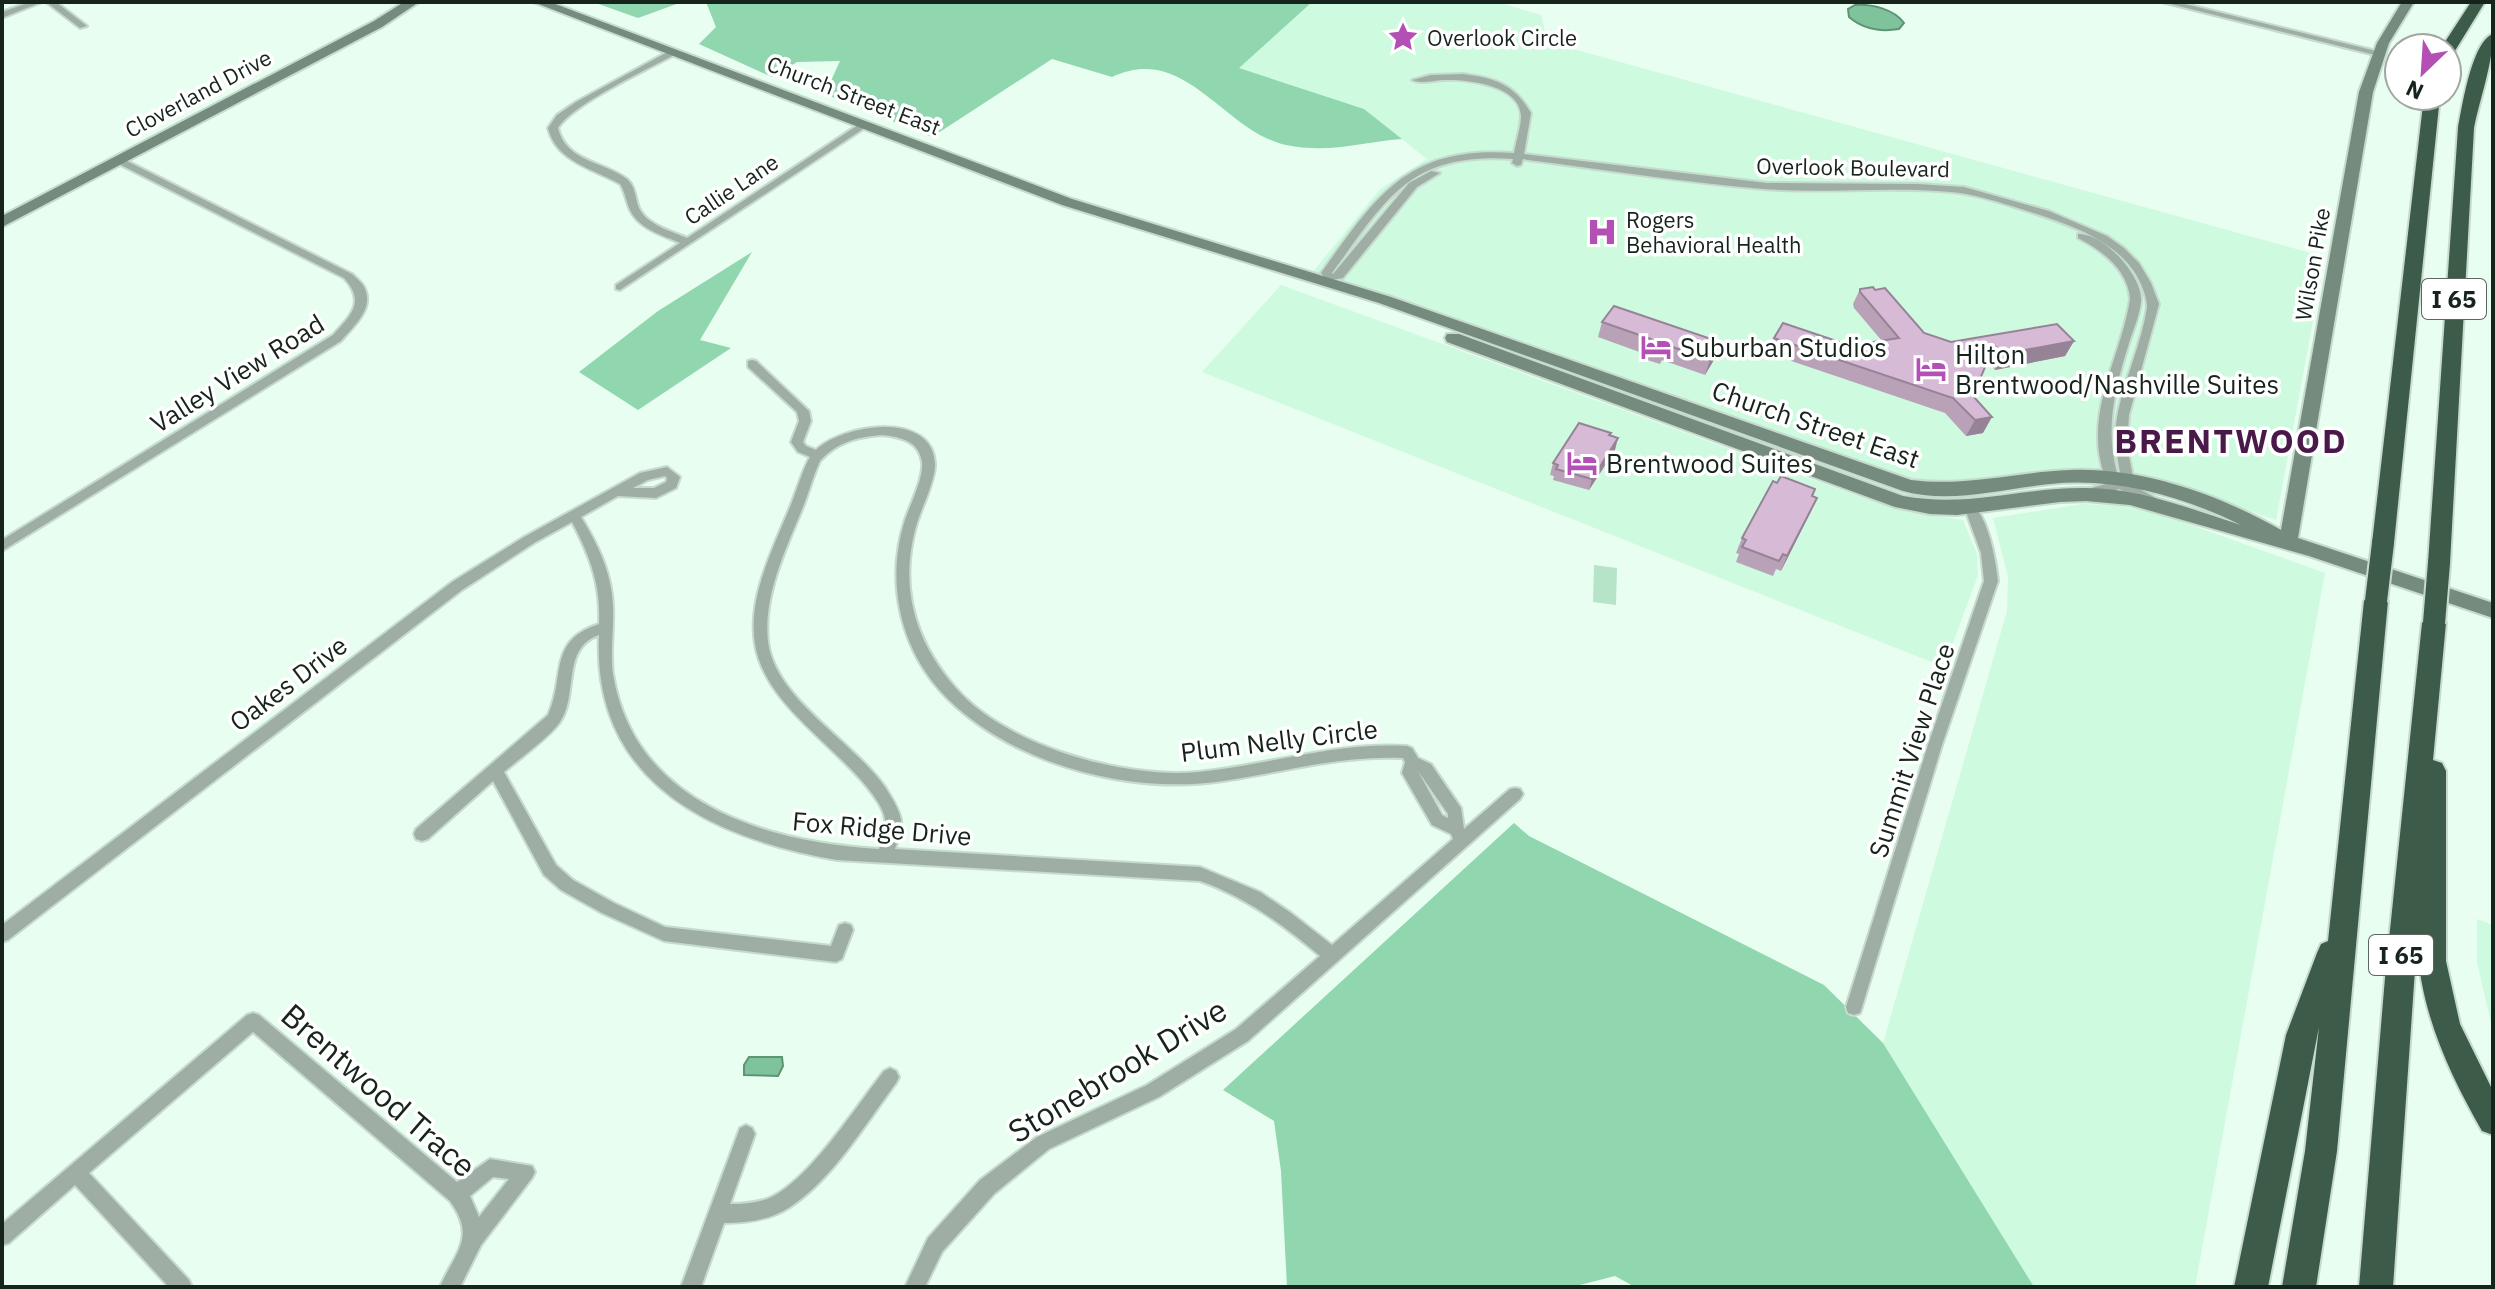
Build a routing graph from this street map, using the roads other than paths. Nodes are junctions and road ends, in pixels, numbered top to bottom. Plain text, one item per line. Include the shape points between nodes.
1 (38, 2) edge
2 (50, 2) edge
3 (413, 2) edge
4 (424, 2) edge
5 (539, 2) edge
6 (2166, 2) edge
7 (2408, 2) edge
8 (2478, 2) edge
9 (2, 15) edge
10 (378, 24) junction
11 (83, 26) dead end
12 (2459, 32) edge
13 (2493, 39) edge
14 (673, 52) junction
15 (2379, 53) junction
16 (1417, 80) dead end
17 (2430, 112) edge
18 (864, 125) junction
19 (119, 160) junction
20 (1518, 160) junction
21 (2, 222) edge
22 (1152, 229) junction
23 (687, 242) junction
24 (1328, 279) junction
25 (620, 287) dead end
26 (752, 364) dead end
27 (818, 455) junction
28 (2120, 482) junction
29 (619, 492) dead end
30 (2086, 494) junction
31 (2160, 506) junction
32 (1971, 509) junction
33 (574, 515) junction
34 (2287, 542) junction
35 (2, 546) edge
36 (2493, 611) edge
37 (2434, 623) junction
38 (607, 627) junction
39 (495, 770) junction
40 (1515, 794) dead end
41 (422, 834) dead end
42 (1459, 835) junction
43 (885, 855) junction
44 (2342, 921) junction
45 (845, 930) dead end
46 (2, 935) edge
47 (1331, 955) junction
48 (1854, 1007) dead end
49 (890, 1077) dead end
50 (2493, 1120) edge
51 (746, 1134) dead end
52 (75, 1172) junction
53 (457, 1194) junction
54 (716, 1213) junction
55 (2, 1236) edge
56 (474, 1238) junction
57 (182, 1287) edge
58 (450, 1287) edge
59 (691, 1287) edge
60 (915, 1287) edge
61 (2251, 1287) edge
62 (2299, 1287) edge
63 (2376, 1287) edge

1 - 9 street
2 - 11 street
3 - 10 main road, Cloverland Drive
4 - 10 main road
5 - 14 main road, Church Street East
6 - 15 street
7 - 15 main road, Wilson Pike
8 - 12 highway
10 - 19 main road, Cloverland Drive
13 - 37 highway, I 65, bridge via 2476,78 2466,128
14 - 18 main road, Church Street East
14 - 23 street via 573,108 553,128 562,149 624,182 634,209 646,222
15 - 34 main road, Wilson Pike via 2365,100
16 - 20 street via 1478,79 1515,95 1526,113
17 - 44 highway, I 65, bridge
18 - 22 main road, Church Street East
18 - 23 street, Callie Lane
19 - 21 main road, Cloverland Drive
19 - 35 street, Valley View Road via 348,276 360,289 360,309 337,338
20 - 24 street, Overlook Boulevard via 1469,163 1429,175 1403,196 1339,276
20 - 28 street, Overlook Boulevard via 1758,194 1955,198 2048,221 2088,239 2129,277 2136,299 2105,402 2103,439
20 - 28 street, Overlook Boulevard via 1783,188 1967,190 2085,227 2128,257 2143,275 2153,304 2122,423
22 - 24 main road, Church Street East
22 - 32 main road, Church Street East via 1874,494 1917,506
23 - 25 street, Callie Lane
24 - 28 main road, Church Street East via 1909,486 1960,492 2072,476
26 - 27 street via 803,411 797,442
27 - 42 street, Plum Nelly Circle via 851,436 879,429 905,435 925,448 929,467 901,568 907,611 931,670 964,708 996,731 1059,759 1194,779 1379,749 1407,752 1413,762 1410,773 1437,820
27 - 43 street via 775,562 761,616 762,645 776,681 858,763 885,800 894,831
28 - 30 street
28 - 31 street
28 - 34 main road, Church Street East via 2173,493 2255,522
29 - 33 street, Oakes Drive
30 - 31 main road, Church Street East
30 - 32 main road, Church Street East
31 - 34 main road, Church Street East
32 - 48 street, Summit View Place via 1988,553 1991,581
33 - 38 street, Fox Ridge Drive via 602,571
33 - 46 street, Oakes Drive via 433,603
34 - 36 main road, Church Street East
37 - 50 highway via 2432,963 2443,1015
37 - 63 highway, I 65
38 - 39 street via 588,633 572,647 556,716
38 - 43 street, Fox Ridge Drive via 607,674 615,714 636,752 678,793 718,821 767,841 817,851
39 - 41 street
39 - 45 street via 554,875 650,930 836,954
40 - 42 street, Stonebrook Drive
42 - 47 street, Stonebrook Drive
43 - 47 street, Fox Ridge Drive via 1200,874 1267,903
44 - 61 highway via 2301,1035
44 - 62 highway, I 65 via 2321,1151
47 - 60 street, Stonebrook Drive via 1242,1035 1153,1091 1043,1143 987,1187 935,1245
49 - 54 street via 789,1197 755,1212
51 - 54 street
52 - 53 street, Brentwood Trace via 253,1021
52 - 55 street, Brentwood Trace
52 - 57 street
53 - 56 street, Brentwood Trace via 467,1208
53 - 56 street via 490,1168 526,1172
54 - 59 street
56 - 58 street

